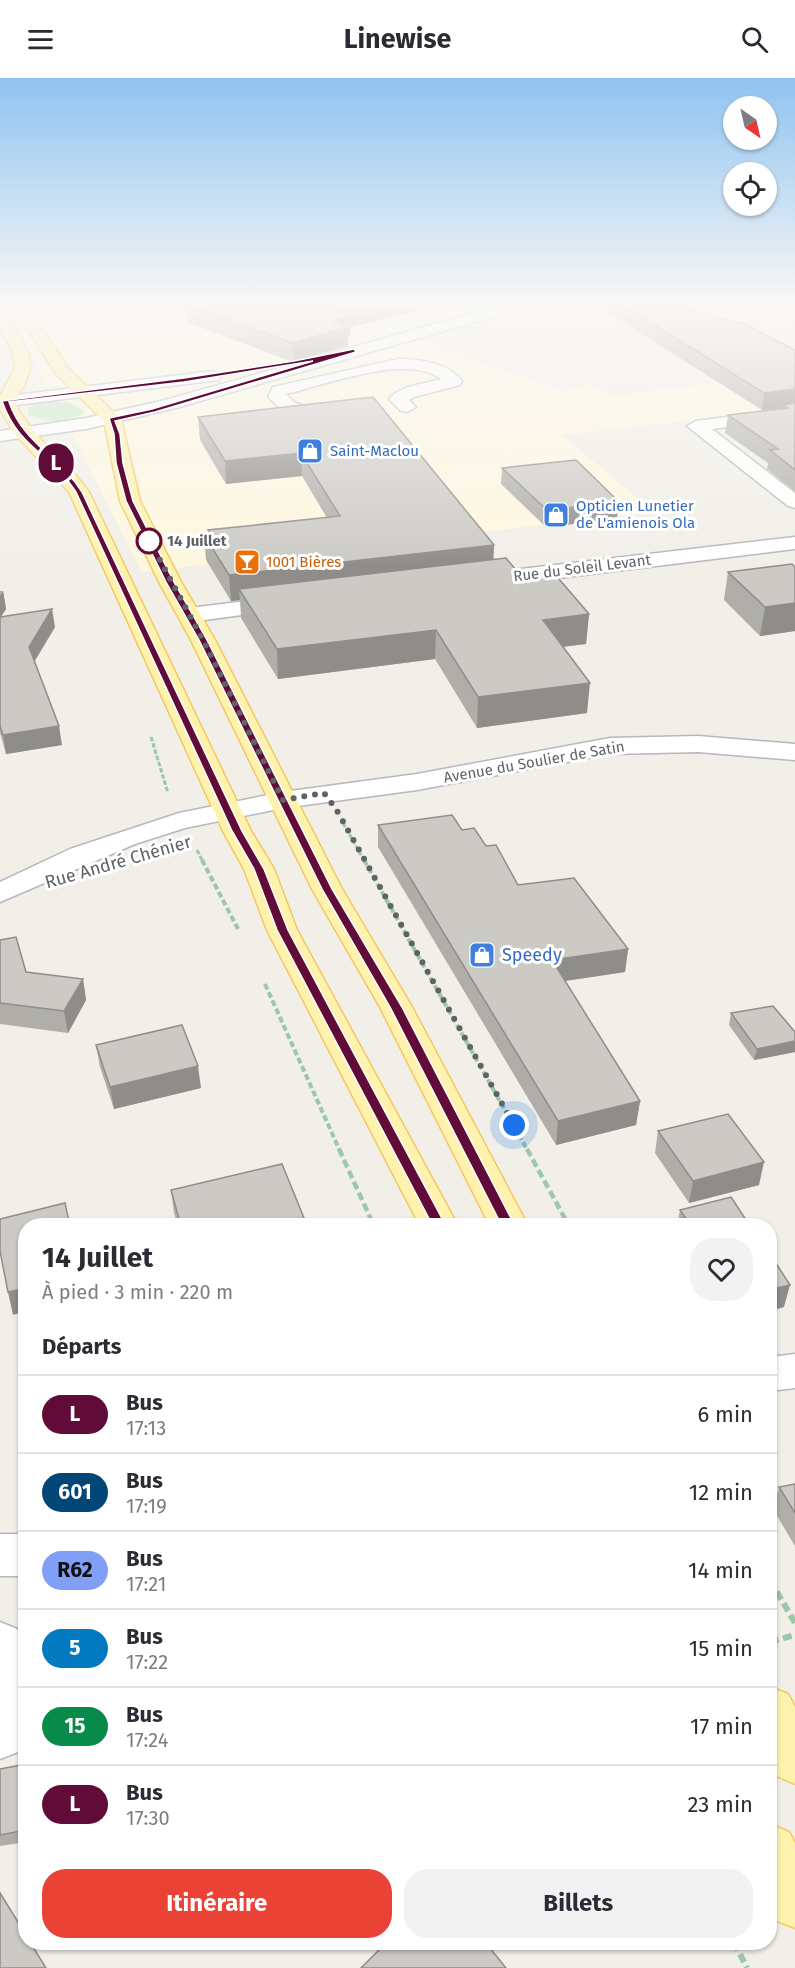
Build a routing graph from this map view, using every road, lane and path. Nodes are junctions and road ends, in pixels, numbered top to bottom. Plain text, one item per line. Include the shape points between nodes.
1 (80, 389) edge
2 (105, 389) edge
3 (223, 389) edge
4 (287, 389) edge
5 (423, 389) edge
6 (83, 392) junction
7 (3, 401) edge
8 (407, 407) dead end
9 (795, 413) edge
10 (112, 420) junction
11 (320, 420) edge
12 (22, 434) junction
13 (0, 436) edge
14 (795, 502) edge
15 (795, 543) edge
16 (455, 583) edge
17 (301, 602) edge
18 (190, 615) junction
19 (795, 752) edge
20 (417, 782) junction
21 (336, 809) junction
22 (288, 811) junction
23 (233, 821) junction
24 (191, 841) junction
25 (0, 892) edge
26 (0, 898) edge
27 (243, 938) dead end
28 (262, 978) dead end
29 (370, 1218) edge
30 (435, 1218) edge
31 (504, 1218) edge
32 (565, 1218) edge
33 (795, 1371) edge
34 (777, 1373) edge
35 (0, 1555) edge
36 (18, 1555) edge
37 (777, 1592) edge
38 (795, 1623) edge
39 (795, 1635) edge
40 (777, 1640) edge
41 (0, 1645) edge
42 (777, 1725) edge
43 (0, 1734) edge
44 (795, 1758) edge
45 (777, 1865) edge
46 (795, 1900) edge
47 (738, 1950) edge
48 (747, 1968) edge

1 - 6 main road
2 - 6 street
3 - 10 street
4 - 11 street via 279,391 277,397
5 - 8 street via 398,399
6 - 7 street
6 - 10 main road
7 - 12 main road
9 - 14 street via 696,426
10 - 12 street
10 - 18 main road via 130,501
12 - 13 street
12 - 23 main road via 69,477 79,492
15 - 16 street, Rue du Soleil Levant
17 - 18 street
18 - 22 main road
19 - 20 street, Avenue du Soulier de Satin via 698,744 610,746
20 - 21 street
20 - 22 street
21 - 22 street
21 - 32 path
22 - 23 street
22 - 31 main road via 327,889 396,1007
23 - 24 street, Rue André Chénier
23 - 25 street, Rue André Chénier via 179,821 80,855
23 - 30 main road via 259,869 282,930
24 - 26 street, Rue André Chénier via 69,872
24 - 27 path
28 - 29 path
33 - 34 street
35 - 36 street
37 - 38 path
39 - 40 path
41 - 43 street via 6,1720
42 - 44 main road
45 - 46 main road
47 - 48 path

